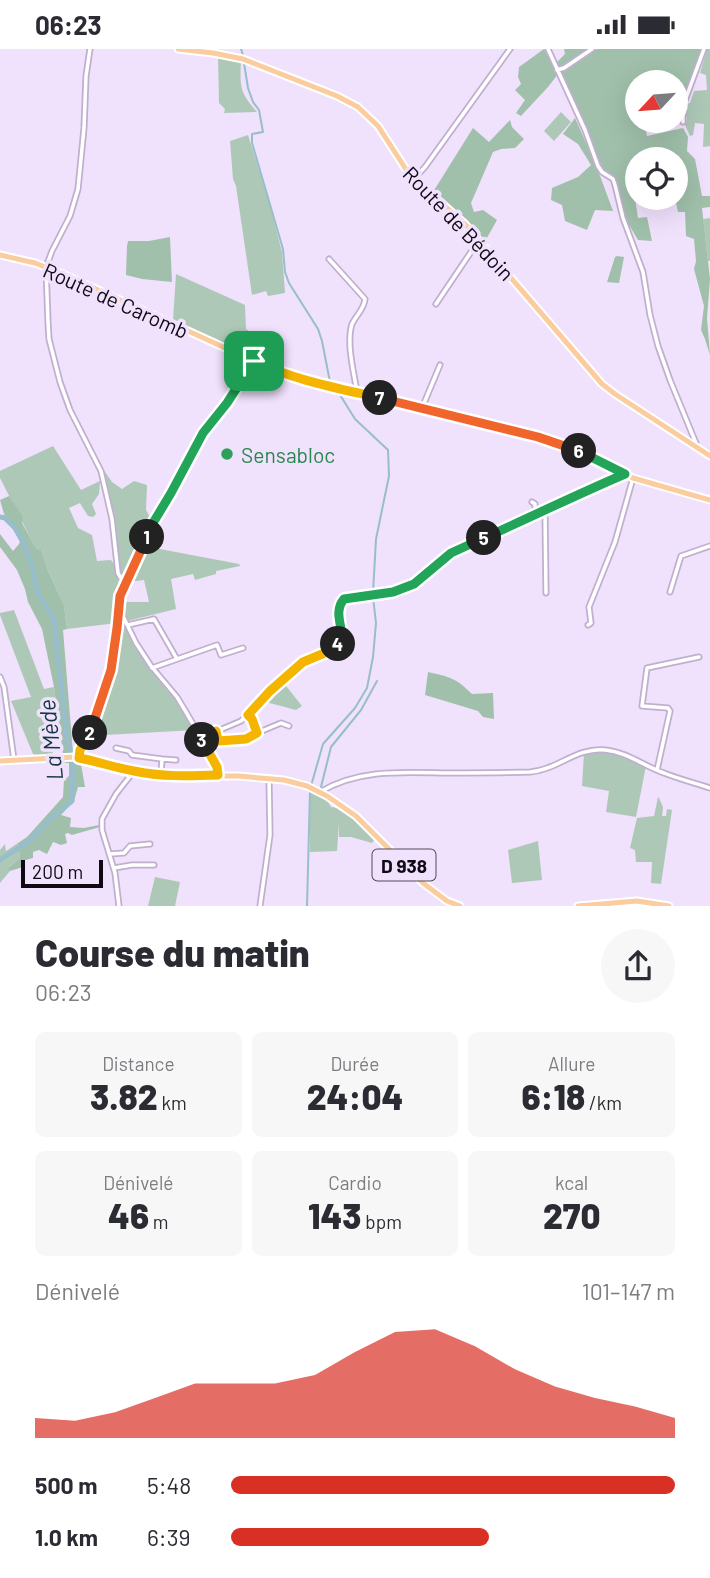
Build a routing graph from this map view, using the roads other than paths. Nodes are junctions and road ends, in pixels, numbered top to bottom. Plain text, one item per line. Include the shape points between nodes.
1 (90, 49) edge
2 (178, 49) edge
3 (510, 49) edge
4 (548, 49) edge
5 (592, 49) edge
6 (704, 49) edge
7 (557, 70) junction
8 (688, 92) edge
9 (414, 179) junction
10 (479, 240) junction
11 (0, 255) edge
12 (329, 259) dead end
13 (46, 267) junction
14 (436, 305) dead end
15 (254, 361) junction
16 (440, 365) dead end
17 (357, 392) junction
18 (422, 408) junction
19 (695, 446) junction
20 (710, 456) edge
21 (625, 474) junction
22 (632, 478) junction
23 (710, 500) edge
24 (532, 502) dead end
25 (545, 511) junction
26 (535, 515) junction
27 (710, 546) edge
28 (125, 585) junction
29 (670, 592) dead end
30 (546, 593) dead end
31 (120, 608) junction
32 (128, 625) junction
33 (588, 625) dead end
34 (243, 647) dead end
35 (699, 657) dead end
36 (177, 659) junction
37 (152, 668) junction
38 (0, 677) edge
39 (248, 715) junction
40 (289, 726) dead end
41 (216, 731) junction
42 (257, 733) junction
43 (201, 738) junction
44 (116, 748) dead end
45 (75, 757) junction
46 (162, 759) junction
47 (176, 759) dead end
48 (14, 760) junction
49 (0, 761) edge
50 (657, 770) junction
51 (134, 771) junction
52 (161, 775) junction
53 (218, 775) junction
54 (269, 779) junction
55 (710, 788) edge
56 (320, 792) junction
57 (150, 844) dead end
58 (110, 854) junction
59 (154, 865) dead end
60 (114, 869) junction
61 (119, 906) edge
62 (260, 906) edge
63 (460, 906) edge
64 (578, 906) edge
65 (669, 906) edge

1 - 13 street via 78,189
2 - 9 main road, Route de Bédoin via 243,59 351,102 372,119
3 - 9 street
4 - 7 street
5 - 7 street
6 - 8 street
7 - 19 street via 598,166 613,179 643,272 658,346
9 - 10 main road, Route de Bédoin
10 - 14 street
10 - 19 main road, Route de Bédoin via 602,384
11 - 13 main road, Route de Caromb
12 - 17 street via 365,299 351,336
13 - 15 main road, Route de Caromb
13 - 28 street via 49,339 56,368 69,408 100,471 118,573
15 - 17 main road, Route de Caromb via 279,373
15 - 28 street via 203,433
16 - 18 street
17 - 18 main road, Route de Caromb
18 - 21 main road, Route de Caromb via 550,440
19 - 20 main road, Route de Bédoin
21 - 22 main road, Route de Caromb
21 - 25 street
22 - 23 main road, Route de Caromb
22 - 33 street via 615,542 589,607
24 - 26 street
25 - 26 street
25 - 30 street
26 - 39 street via 453,551 414,584 344,599 338,611 342,641 303,662
27 - 29 street via 681,556
28 - 31 street
31 - 32 street
31 - 45 street via 111,670 89,738
32 - 36 street via 154,619
32 - 37 street
34 - 36 street via 221,655 217,645
35 - 50 street via 647,668 642,706 670,711
36 - 37 street
37 - 43 street via 177,697
38 - 48 street
39 - 41 street
39 - 42 street
40 - 42 street via 281,723
41 - 42 street via 218,741 246,739
41 - 43 street
43 - 53 street
44 - 46 street
45 - 48 main road, D 938
45 - 51 main road, D 938
46 - 47 street
46 - 52 street
48 - 49 main road, D 938
50 - 55 street
50 - 56 street via 614,751 597,749 532,772 380,772
51 - 52 main road, D 938
51 - 58 street via 102,819
52 - 53 main road, D 938
53 - 54 main road, D 938
54 - 56 main road, D 938
54 - 62 street via 270,835
56 - 63 main road, D 938 via 356,816 432,890
57 - 58 street
58 - 60 street
59 - 60 street
60 - 61 street
64 - 65 main road via 637,901

